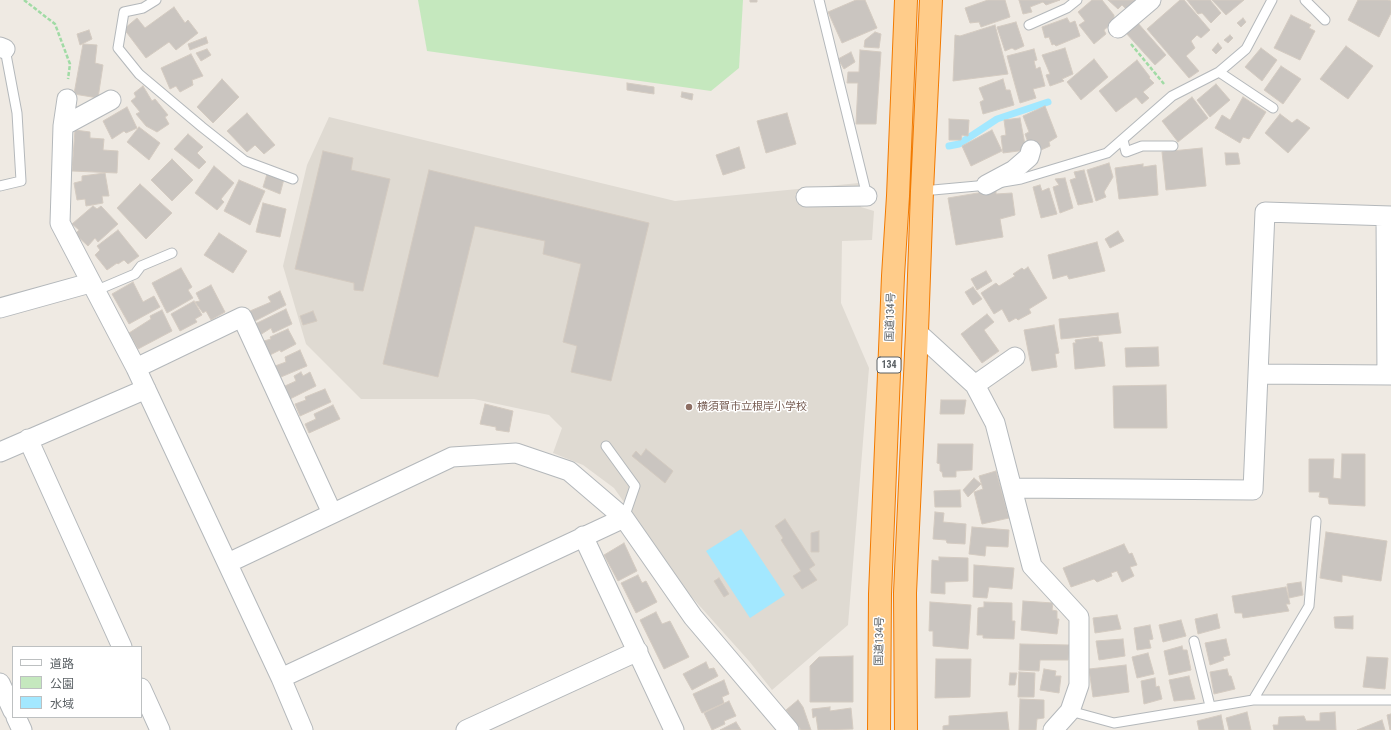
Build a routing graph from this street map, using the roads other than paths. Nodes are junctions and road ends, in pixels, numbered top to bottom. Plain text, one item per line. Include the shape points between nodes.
1 (156, 0) edge
2 (819, 0) edge
3 (906, 0) edge
4 (931, 0) edge
5 (1077, 0) edge
6 (1151, 0) edge
7 (1272, 0) edge
8 (1305, 0) edge
9 (1325, 20) dead end
10 (1029, 25) dead end
11 (1118, 28) road end
12 (3, 48) edge
13 (1219, 72) junction
14 (67, 99) road end
15 (111, 100) dead end
16 (1273, 108) dead end
17 (63, 126) junction
18 (1123, 140) junction
19 (1173, 146) dead end
20 (1030, 150) dead end
21 (293, 179) dead end
22 (986, 185) junction
23 (0, 186) edge
24 (922, 191) junction
25 (867, 196) joint
26 (806, 197) dead end
27 (1388, 216) edge
28 (172, 253) dead end
29 (93, 287) junction
30 (0, 308) edge
31 (917, 332) junction
32 (1016, 357) dead end
33 (136, 368) junction
34 (1258, 374) junction
35 (1389, 375) edge
36 (975, 384) junction
37 (146, 389) junction
38 (28, 439) junction
39 (606, 446) dead end
40 (0, 452) edge
41 (1012, 488) junction
42 (332, 513) junction
43 (624, 518) junction
44 (1316, 521) dead end
45 (583, 536) junction
46 (228, 563) junction
47 (1194, 641) dead end
48 (122, 646) edge
49 (638, 651) junction
50 (281, 678) junction
51 (0, 683) edge
52 (142, 690) edge
53 (1253, 700) junction
54 (1391, 700) edge
55 (1210, 706) junction
56 (12, 709) edge
57 (1070, 711) junction
58 (16, 718) edge
59 (22, 730) edge
60 (160, 730) edge
61 (302, 730) edge
62 (466, 730) edge
63 (674, 730) edge
64 (789, 730) edge
65 (879, 730) edge
66 (906, 730) edge
67 (1054, 730) edge

1 - 21 lane via 142,8 124,12 118,48 139,74 245,161
2 - 25 lane
3 - 65 highway, 国道134号 / 134 via 880,594
4 - 24 highway, 134
5 - 10 lane via 1067,8
6 - 11 street
7 - 13 lane via 1246,49
8 - 9 lane
12 - 23 lane via 17,113 21,181
13 - 16 lane
13 - 18 lane via 1172,96
14 - 17 street
15 - 17 street
17 - 29 street via 60,223
18 - 19 lane via 1126,152 1142,146
18 - 22 lane via 1107,153 1021,180
20 - 22 street via 1029,157 1014,170
22 - 24 lane
24 - 31 highway, 134
25 - 26 street
27 - 34 street via 1265,212
27 - 35 street
28 - 29 lane via 141,266 135,274
29 - 30 street
29 - 33 street
31 - 36 street
31 - 66 highway, 134 via 905,593
32 - 36 street
33 - 37 street
33 - 42 street via 242,317
34 - 35 street
34 - 41 street via 1253,490
36 - 41 street via 995,423
37 - 38 street
37 - 46 street
38 - 40 street
38 - 48 street
39 - 43 lane via 635,486
41 - 57 street via 1032,566 1079,617 1079,685
42 - 43 street via 452,457 516,453 569,471
42 - 46 street
43 - 45 street
43 - 64 street via 694,617
44 - 53 lane via 1309,606
45 - 49 street
45 - 50 street
46 - 50 street
47 - 55 lane
49 - 62 street
49 - 63 street
50 - 61 street
51 - 56 street
52 - 60 street
53 - 54 lane
53 - 55 lane
55 - 57 lane via 1114,723
57 - 67 street
58 - 59 street

